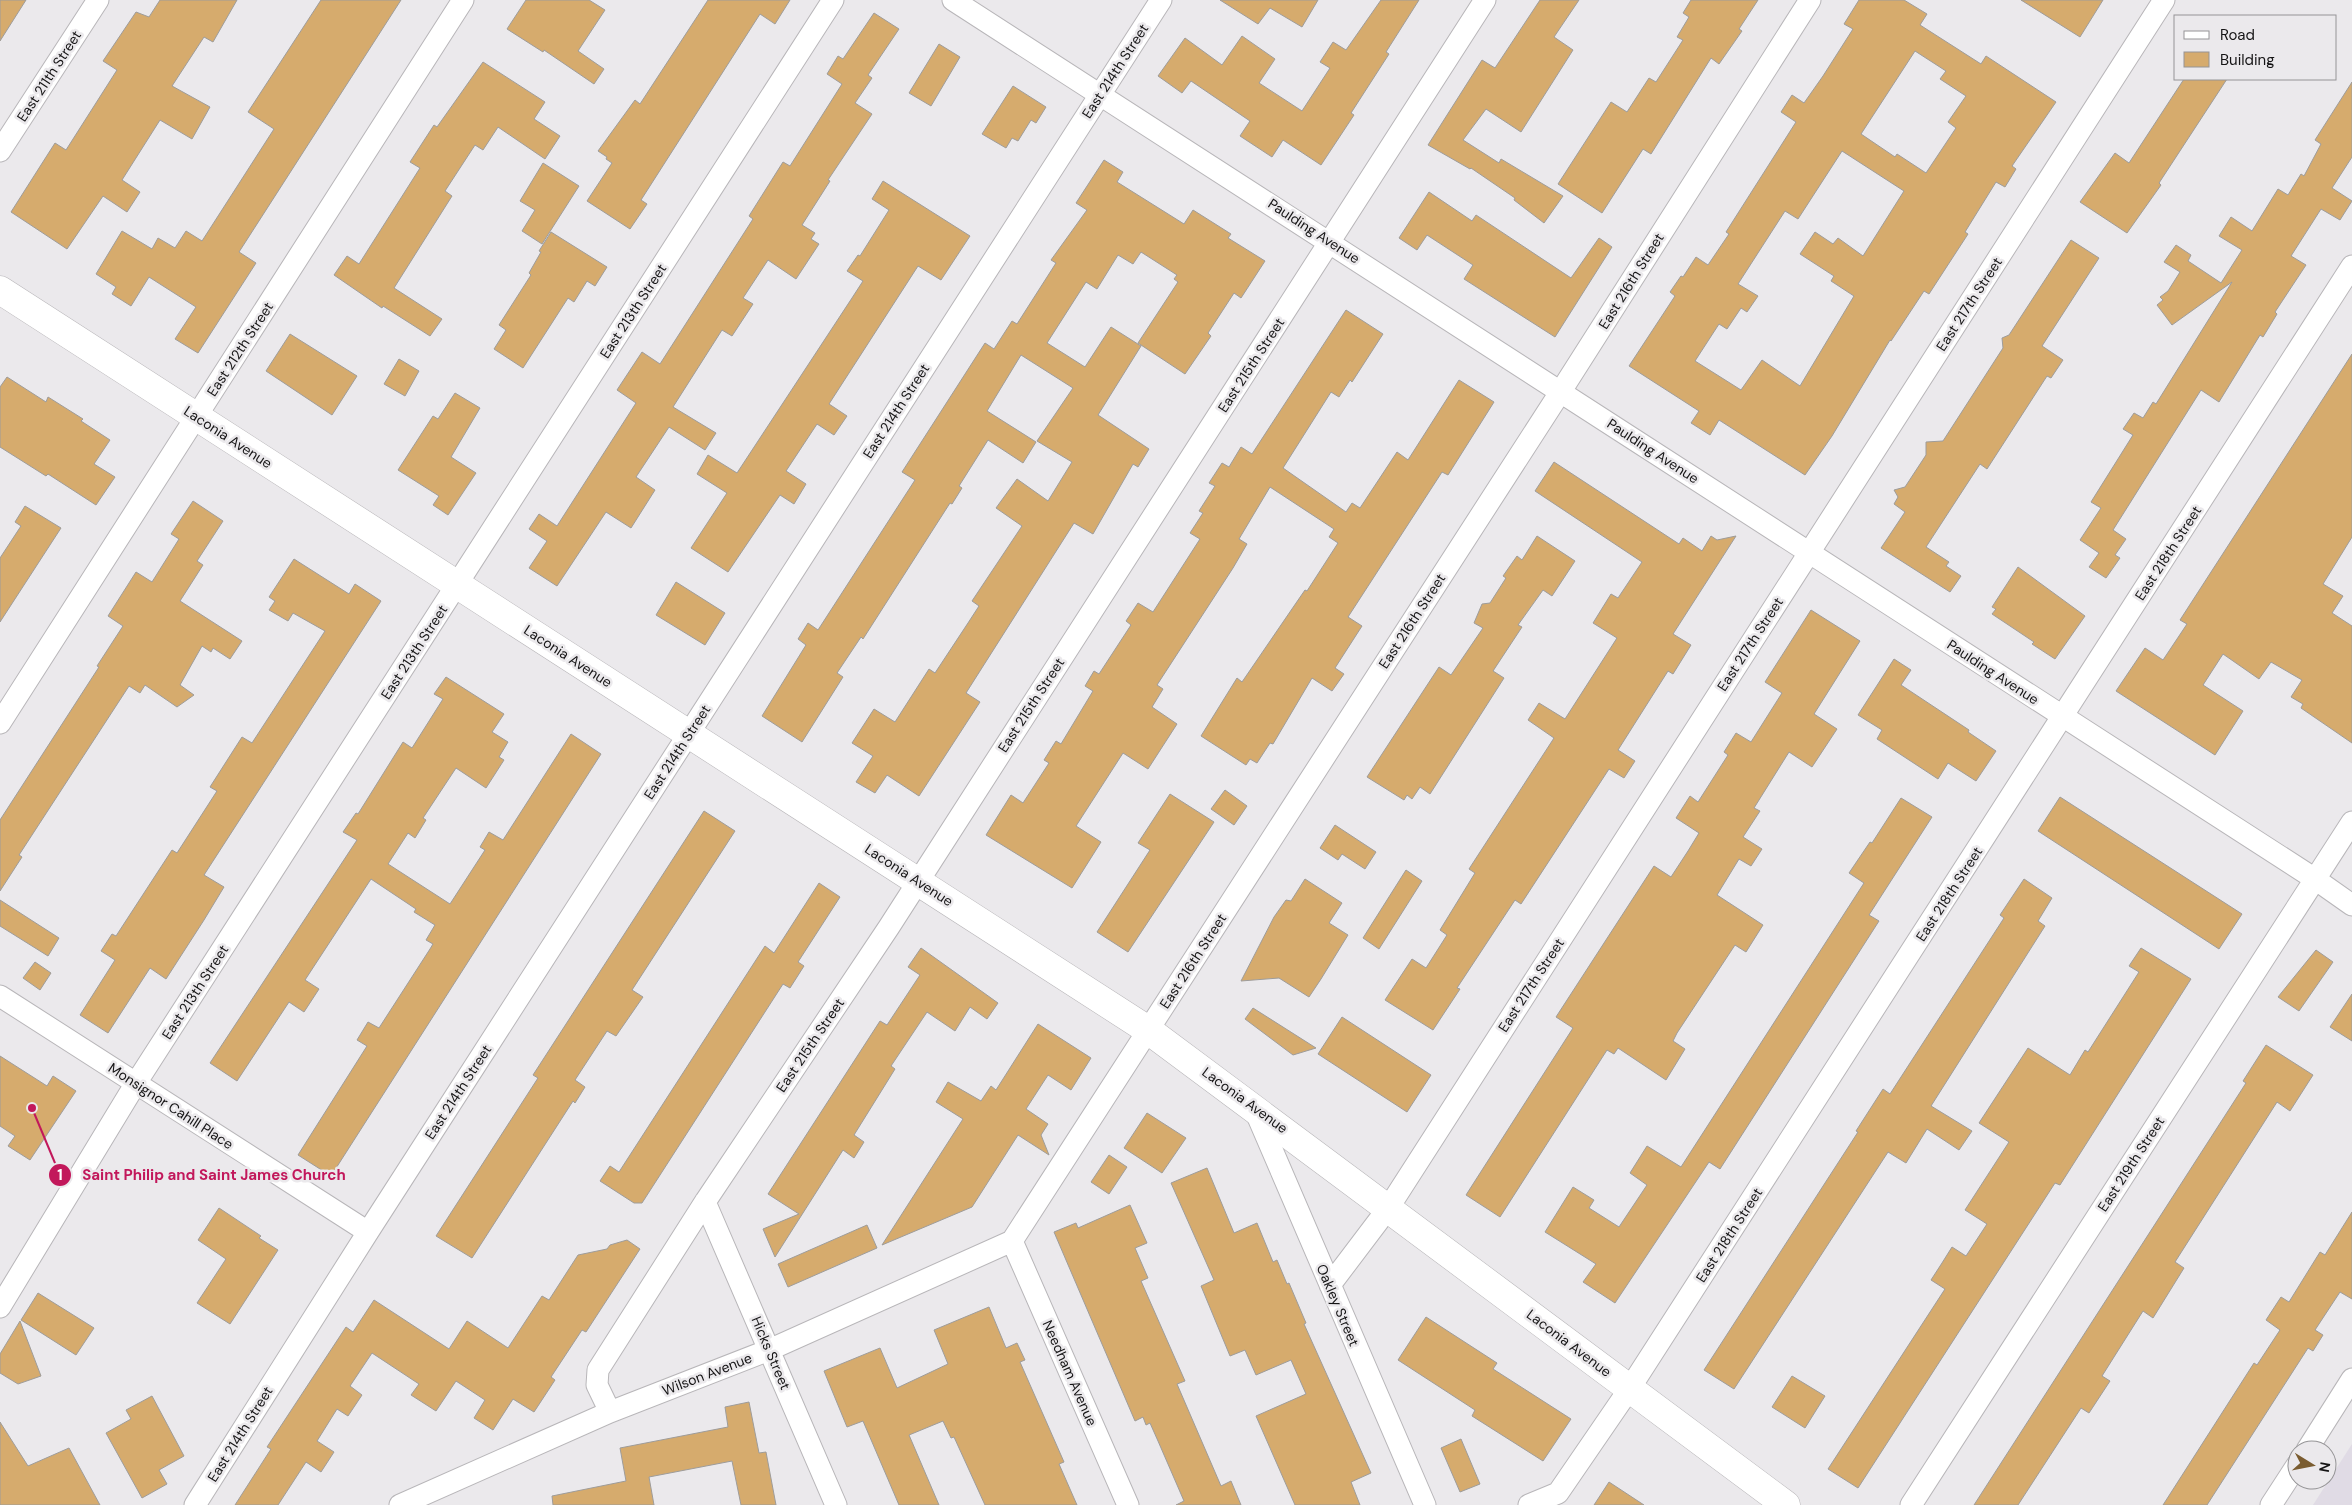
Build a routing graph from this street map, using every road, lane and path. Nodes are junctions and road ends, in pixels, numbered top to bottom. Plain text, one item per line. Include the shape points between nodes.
1 (98, 0) edge
2 (463, 0) edge
3 (833, 0) edge
4 (953, 0) edge
5 (1161, 0) edge
6 (1485, 0) edge
7 (1810, 0) edge
8 (2164, 0) edge
9 (1101, 94) junction
10 (0, 152) edge
11 (1331, 242) junction
12 (2352, 266) edge
13 (0, 290) edge
14 (1561, 392) junction
15 (197, 417) junction
16 (1809, 552) junction
17 (457, 584) junction
18 (2062, 718) junction
19 (0, 723) edge
20 (688, 735) junction
21 (2352, 822) edge
22 (2315, 879) junction
23 (918, 881) junction
24 (2352, 905) edge
25 (0, 996) edge
26 (1148, 1030) junction
27 (136, 1083) junction
28 (1252, 1105) junction
29 (705, 1202) junction
30 (1389, 1207) junction
31 (368, 1232) junction
32 (1012, 1241) junction
33 (1330, 1285) junction
34 (0, 1307) edge
35 (769, 1350) junction
36 (2352, 1379) edge
37 (1630, 1388) junction
38 (610, 1412) junction
39 (2313, 1440) edge
40 (2287, 1480) edge
41 (196, 1505) edge
42 (400, 1505) edge
43 (836, 1505) edge
44 (1128, 1505) edge
45 (1425, 1505) edge
46 (1529, 1505) edge
47 (1786, 1505) edge
48 (1911, 1505) edge
49 (2271, 1505) edge

1 - 10 street, East 211th Street
2 - 15 street, East 212th Street
3 - 17 street, East 213th Street
4 - 9 street, Paulding Avenue
5 - 9 street, East 214th Street
6 - 11 street, East 215th Street
7 - 14 street, East 216th Street
8 - 16 street, East 217th Street
9 - 11 street, Paulding Avenue
9 - 20 street, East 214th Street
11 - 14 street, Paulding Avenue
11 - 23 street, East 215th Street
12 - 18 street, East 218th Street
13 - 15 street, Laconia Avenue
14 - 16 street, Paulding Avenue
14 - 26 street, East 216th Street
15 - 17 street, Laconia Avenue
15 - 19 street, East 212th Street
16 - 18 street, Paulding Avenue
16 - 30 street, East 217th Street
17 - 20 street, Laconia Avenue
17 - 27 street, East 213th Street
18 - 22 street, Paulding Avenue
18 - 37 street, East 218th Street
20 - 23 street, Laconia Avenue
20 - 31 street, East 214th Street
21 - 22 street, East 219th Street
22 - 24 street, Paulding Avenue
22 - 48 street, East 219th Street
23 - 26 street, Laconia Avenue
23 - 29 street, East 215th Street
25 - 27 street, Monsignor Cahill Place
26 - 28 street, Laconia Avenue
26 - 32 street, East 216th Street
27 - 31 street, Monsignor Cahill Place
27 - 34 street, East 213th Street
28 - 30 street, Laconia Avenue
28 - 33 street, Oakley Street
29 - 35 street, Hicks Street
29 - 38 street, East 215th Street via 598,1370 597,1385
30 - 33 street, East 217th Street
30 - 37 street, Laconia Avenue
31 - 41 street, East 214th Street
32 - 35 street, Wilson Avenue
32 - 44 street, Needham Avenue
33 - 45 street, Oakley Street
35 - 38 street, Wilson Avenue
35 - 43 street, Hicks Street
36 - 39 street
37 - 46 street, East 218th Street via 1558,1493
37 - 47 street, Laconia Avenue
38 - 42 street, Wilson Avenue
40 - 49 street

